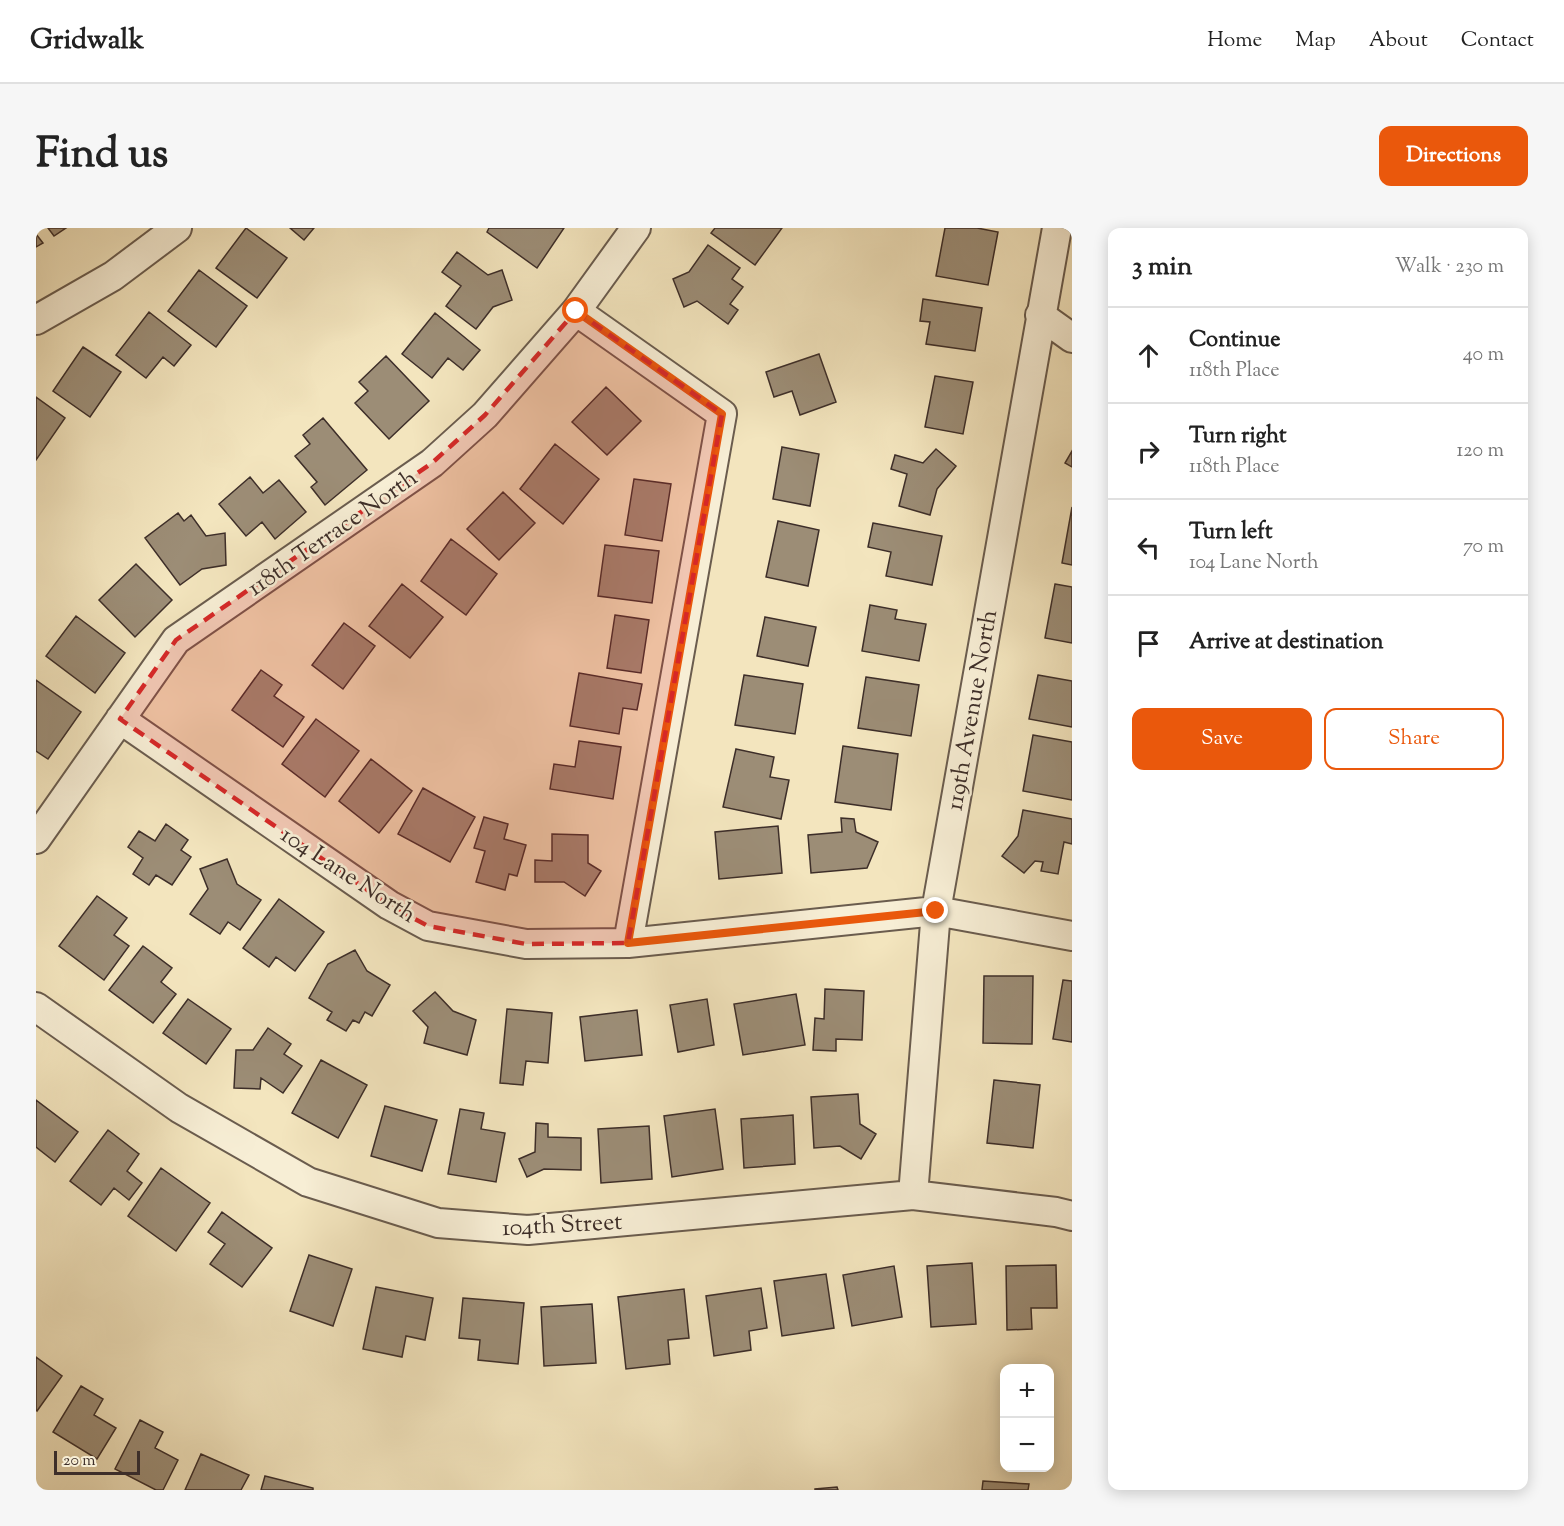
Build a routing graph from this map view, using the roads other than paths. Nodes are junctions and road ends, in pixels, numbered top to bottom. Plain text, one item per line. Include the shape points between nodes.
1 (177, 228) edge
2 (636, 228) edge
3 (1057, 228) edge
4 (576, 311) junction
5 (1040, 315) junction
6 (36, 320) edge
7 (1072, 338) edge
8 (120, 719) junction
9 (36, 839) edge
10 (936, 911) junction
11 (1072, 936) edge
12 (628, 943) junction
13 (36, 1007) edge
14 (913, 1195) junction
15 (1072, 1215) edge

1 - 6 street via 113,276
2 - 4 street, 118th Terrace North
3 - 5 street, 119th Avenue North
4 - 8 street, 118th Terrace North via 485,415 432,463 176,640
4 - 12 street via 722,414
5 - 7 street
5 - 10 street, 119th Avenue North
8 - 9 street, 118th Terrace North
8 - 12 street, 104 Lane North via 389,905 428,926 526,944
10 - 11 street, 104 Lane North
10 - 12 street, 104 Lane North
10 - 14 street, 119th Avenue North
13 - 14 street, 104th Street via 179,1108 308,1182 438,1223 528,1230
14 - 15 street, 104th Street

